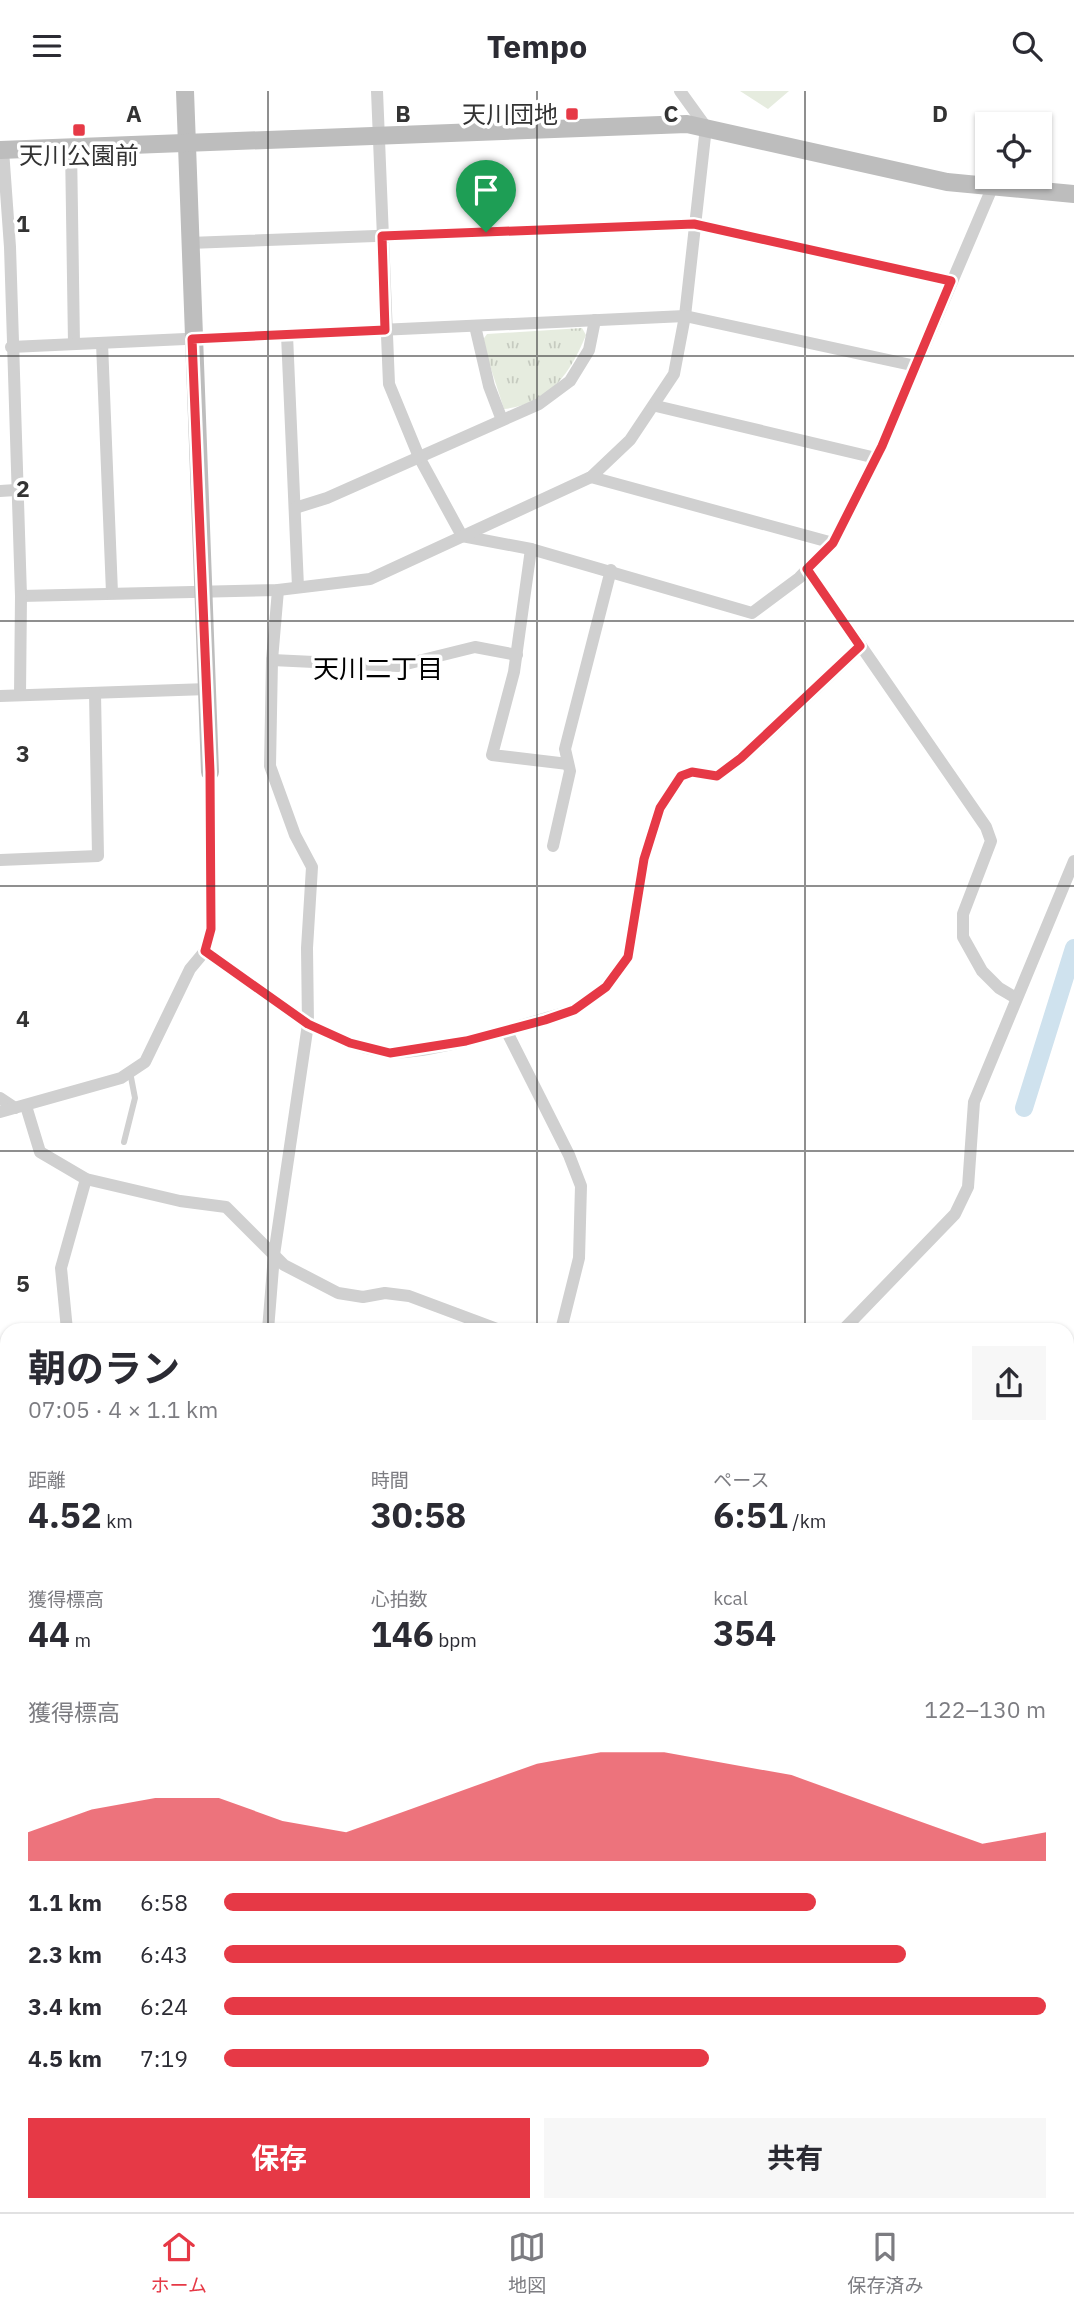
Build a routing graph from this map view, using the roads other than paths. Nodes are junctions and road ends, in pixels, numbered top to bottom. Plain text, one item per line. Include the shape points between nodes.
1 (184, 91) edge
2 (377, 91) edge
3 (680, 91) edge
4 (706, 127) junction
5 (378, 136) junction
6 (186, 143) junction
7 (71, 147) junction
8 (2, 150) edge
9 (975, 186) edge
10 (992, 189) edge
11 (1006, 189) edge
12 (1074, 194) edge
13 (694, 224) junction
14 (382, 236) junction
15 (189, 243) junction
16 (5, 248) edge
17 (951, 281) junction
18 (685, 316) junction
19 (596, 320) junction
20 (475, 326) junction
21 (385, 330) junction
22 (287, 335) junction
23 (192, 339) junction
24 (102, 343) junction
25 (74, 344) junction
26 (12, 347) junction
27 (916, 366) junction
28 (656, 406) junction
29 (502, 420) junction
30 (419, 457) junction
31 (876, 458) junction
32 (592, 477) junction
33 (16, 490) junction
34 (0, 491) edge
35 (295, 508) junction
36 (462, 536) junction
37 (833, 543) junction
38 (531, 549) junction
39 (807, 569) junction
40 (611, 570) junction
41 (298, 587) junction
42 (203, 590) junction
43 (278, 590) junction
44 (111, 593) junction
45 (20, 596) junction
46 (860, 646) junction
47 (517, 656) junction
48 (272, 660) junction
49 (208, 689) junction
50 (95, 693) junction
51 (20, 695) junction
52 (0, 696) edge
53 (568, 764) junction
54 (210, 772) joint
55 (553, 846) dead end
56 (0, 860) edge
57 (1074, 861) edge
58 (205, 951) junction
59 (1016, 998) junction
60 (308, 1024) junction
61 (506, 1030) junction
62 (130, 1072) junction
63 (0, 1098) edge
64 (20, 1107) junction
65 (0, 1112) edge
66 (124, 1142) dead end
67 (86, 1179) junction
68 (274, 1255) junction
69 (66, 1323) edge
70 (269, 1323) edge
71 (481, 1323) edge
72 (563, 1323) edge
73 (850, 1323) edge

1 - 6 street
2 - 5 street
3 - 4 street
4 - 5 street via 687,124
4 - 9 street
4 - 13 street
5 - 6 street
5 - 14 street
6 - 7 street
6 - 15 street
7 - 8 street
7 - 25 street
8 - 16 street
10 - 17 street
11 - 12 street
13 - 14 street
13 - 17 street
13 - 18 street
14 - 15 street
14 - 21 street
15 - 23 street
16 - 26 street
17 - 27 street
18 - 19 street
18 - 27 street
18 - 28 street via 674,374
19 - 20 street
19 - 29 street via 589,350 570,381 539,404
20 - 21 street
20 - 29 street via 485,375
21 - 22 street
21 - 30 street via 391,392
22 - 23 street
22 - 35 street
23 - 24 street
23 - 42 street
24 - 25 street
24 - 44 street
25 - 26 street
26 - 33 street
27 - 31 street
28 - 31 street
28 - 32 street
29 - 30 street
30 - 35 street
30 - 36 street
31 - 37 street
32 - 36 street
32 - 37 street
33 - 34 street
33 - 45 street
35 - 41 street
36 - 38 street
36 - 41 street via 370,579
37 - 39 street
38 - 40 street
38 - 47 street
39 - 40 street via 752,613
39 - 46 street
40 - 53 street via 565,749
41 - 43 street
42 - 43 street
42 - 44 street
42 - 49 street
43 - 48 street
44 - 45 street
45 - 51 street
46 - 59 street via 986,827 991,841 963,914 963,937 982,971
46 - 61 street via 717,776 692,772 681,776 660,808 644,859 628,957 606,987 574,1010
47 - 48 street via 475,647 398,666
47 - 53 street via 492,755
48 - 60 street via 270,766 312,867
49 - 50 street
49 - 54 street
50 - 51 street
50 - 56 street via 98,856
51 - 52 street
53 - 55 street
54 - 58 street via 211,929
57 - 59 street
58 - 60 street
58 - 62 street via 190,969 145,1062
59 - 73 street via 974,1103 968,1187 955,1214
60 - 61 street via 350,1043 390,1053
60 - 68 street
61 - 72 street via 581,1186 579,1258
62 - 64 street
62 - 66 lane via 135,1098
63 - 64 street
64 - 65 street
64 - 67 street via 40,1152
67 - 68 street via 226,1207
67 - 69 street via 61,1268
68 - 70 street
68 - 71 street via 295,1273 338,1293 409,1296

